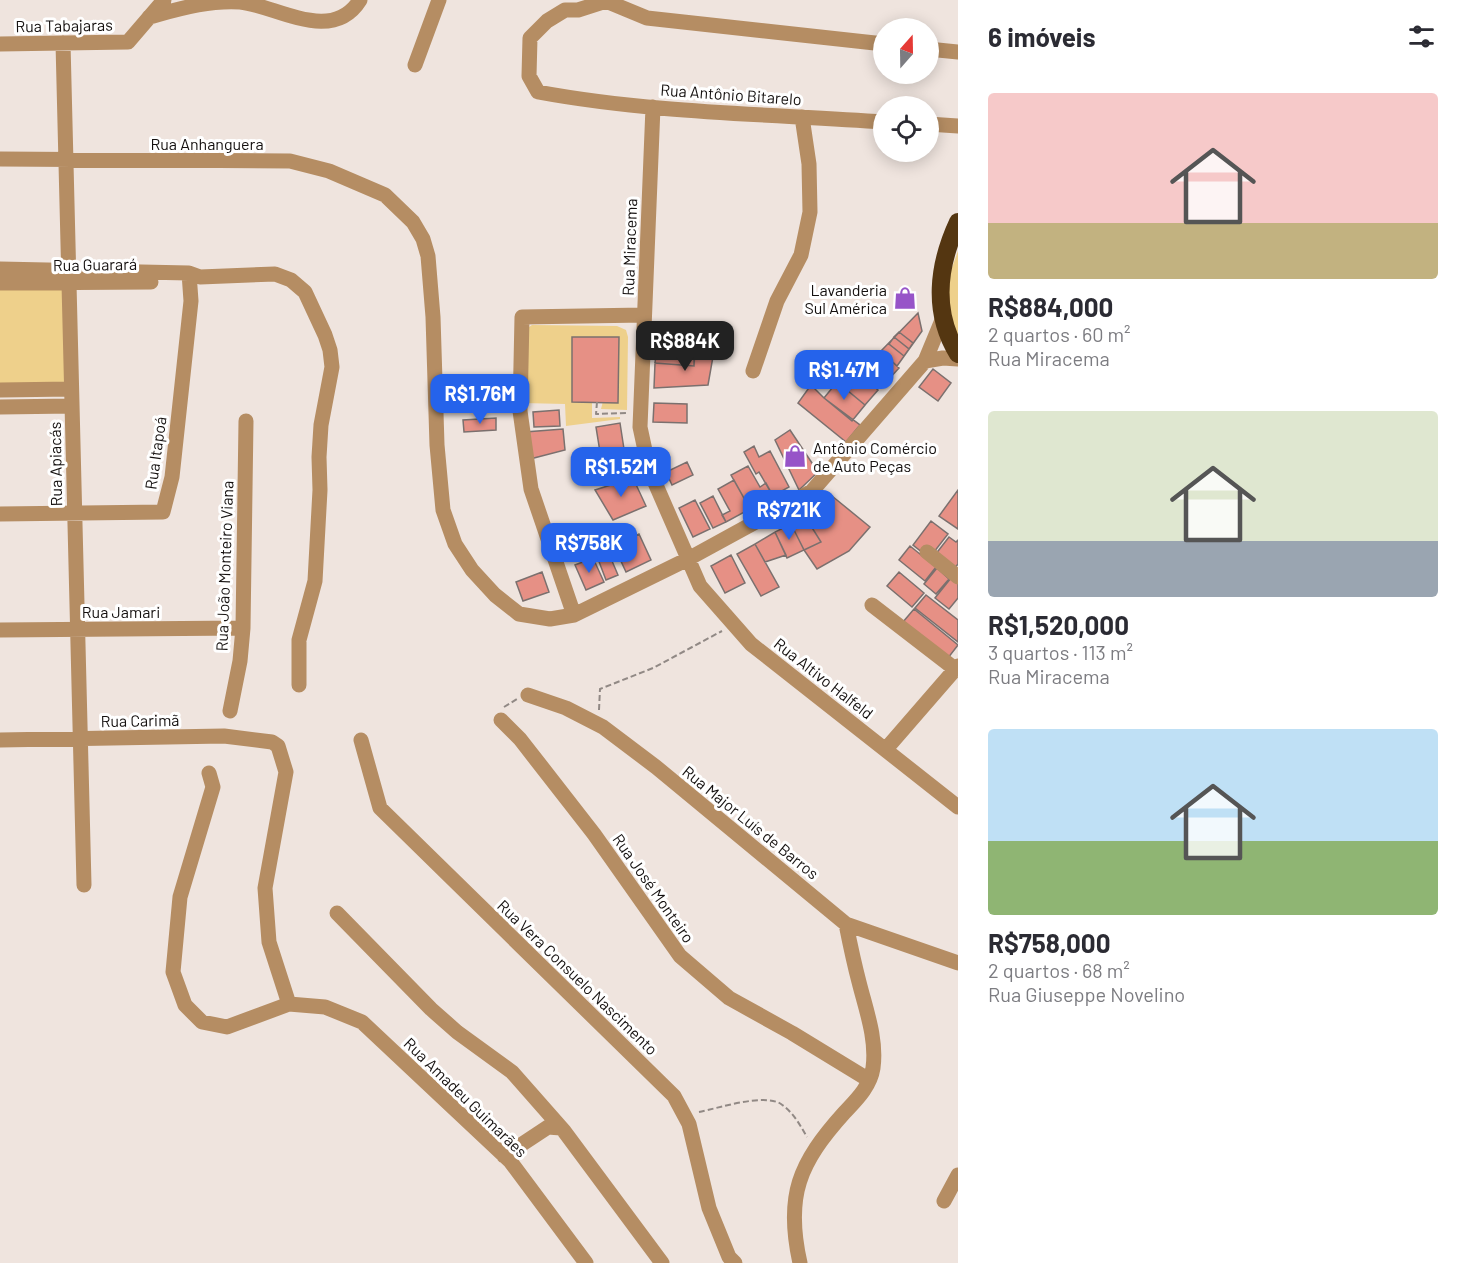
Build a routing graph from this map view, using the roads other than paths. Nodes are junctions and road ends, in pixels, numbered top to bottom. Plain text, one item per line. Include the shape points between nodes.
1 (164, 0) edge
2 (360, 0) edge
3 (439, 0) edge
4 (607, 1) edge
5 (624, 3) edge
6 (149, 17) junction
7 (63, 43) junction
8 (873, 43) edge
9 (0, 44) edge
10 (939, 50) edge
11 (958, 52) edge
12 (415, 65) dead end
13 (653, 107) junction
14 (802, 117) junction
15 (873, 121) edge
16 (939, 125) edge
17 (958, 126) edge
18 (65, 158) junction
19 (0, 159) edge
20 (958, 222) edge
21 (0, 269) edge
22 (68, 277) junction
23 (193, 278) junction
24 (0, 283) edge
25 (644, 315) junction
26 (942, 320) junction
27 (958, 354) edge
28 (958, 359) edge
29 (925, 361) junction
30 (753, 371) dead end
31 (71, 389) junction
32 (0, 390) edge
33 (72, 406) junction
34 (0, 407) edge
35 (246, 421) dead end
36 (74, 513) junction
37 (0, 514) edge
38 (927, 552) dead end
39 (688, 559) junction
40 (958, 577) edge
41 (872, 605) dead end
42 (574, 615) junction
43 (243, 628) junction
44 (77, 629) junction
45 (0, 630) edge
46 (957, 667) edge
47 (299, 685) dead end
48 (528, 695) road end
49 (230, 711) dead end
50 (501, 720) road end
51 (80, 739) junction
52 (0, 740) edge
53 (361, 740) dead end
54 (886, 749) junction
55 (209, 773) dead end
56 (958, 807) edge
57 (84, 885) dead end
58 (337, 913) dead end
59 (846, 924) junction
60 (958, 963) edge
61 (289, 1004) junction
62 (869, 1080) junction
63 (561, 1128) junction
64 (504, 1156) junction
65 (958, 1174) edge
66 (944, 1201) dead end
67 (731, 1261) edge
68 (586, 1263) edge
69 (662, 1263) edge
70 (800, 1263) edge

1 - 6 street
2 - 6 street via 338,17 323,20 282,15 242,2 200,3
3 - 12 street
4 - 5 street
4 - 13 street, Rua Antônio Bitarelo via 565,10 547,21 530,38 529,76 538,92
5 - 8 street via 647,18
6 - 7 street, Rua Tabajaras via 128,42
7 - 9 street, Rua Tabajaras
7 - 18 street, Rua Apiacás
10 - 11 street
13 - 14 street, Rua Antônio Bitarelo
13 - 25 street, Rua Miracema
14 - 15 street, Rua Antônio Bitarelo
14 - 30 street via 809,164 810,212 801,255 777,301
16 - 17 street
18 - 19 street, Rua Anhanguera
18 - 22 street, Rua Apiacás
18 - 42 street, Rua Anhanguera via 310,164 363,184 403,210 423,239 428,256 440,478 443,510 455,544 472,570 519,614 550,619
20 - 26 highway via 943,266
21 - 22 street, Rua Guarará
22 - 23 street, Rua Guarará
22 - 24 street, Rua Guarará
22 - 31 street, Rua Apiacás
23 - 36 street, Rua Itapoá via 172,477 163,512
23 - 47 street, Rua Guarará via 275,274 291,280 305,292 325,334 332,367 321,426 315,581 299,639
25 - 39 street, Rua Miracema via 640,427 649,470
25 - 42 street via 522,317 520,411 531,489
26 - 27 highway
26 - 29 street
28 - 29 street
29 - 39 street via 812,491
31 - 32 street
31 - 33 street, Rua Apiacás
33 - 34 street
33 - 36 street, Rua Apiacás
35 - 43 street, Rua João Monteiro Viana
36 - 37 street, Rua Itapoá
36 - 44 street, Rua Apiacás
38 - 40 street
39 - 42 street
39 - 54 street, Rua Altivo Halfeld via 700,586 752,644
41 - 46 street
43 - 44 street, Rua Jamari
43 - 49 street, Rua João Monteiro Viana
44 - 45 street, Rua Jamari
44 - 51 street, Rua Apiacás
46 - 54 street
48 - 59 street, Rua Major Luís de Barros via 603,727
50 - 62 street, Rua José Monteiro via 594,834 680,956 729,998
51 - 52 street, Rua Carimã
51 - 57 street, Rua Apiacás
51 - 61 street, Rua Carimã via 224,736 272,742 278,747 286,772 265,888 269,942
53 - 67 street, Rua Vera Consuelo Nascimento via 380,808 674,1096 689,1124 709,1208
54 - 56 street, Rua Altivo Halfeld
55 - 61 street, Rua Amadeu Guimarães via 213,788 180,897 173,972 185,1005 202,1022 227,1027
58 - 63 street via 430,1009 512,1072
59 - 60 street, Rua Major Luís de Barros
59 - 62 street via 874,1043
61 - 64 street, Rua Amadeu Guimarães via 325,1007 362,1022
62 - 70 street via 864,1092 815,1150 799,1180 795,1207
63 - 64 street via 548,1127
63 - 69 street
64 - 68 street, Rua Amadeu Guimarães
65 - 66 street

